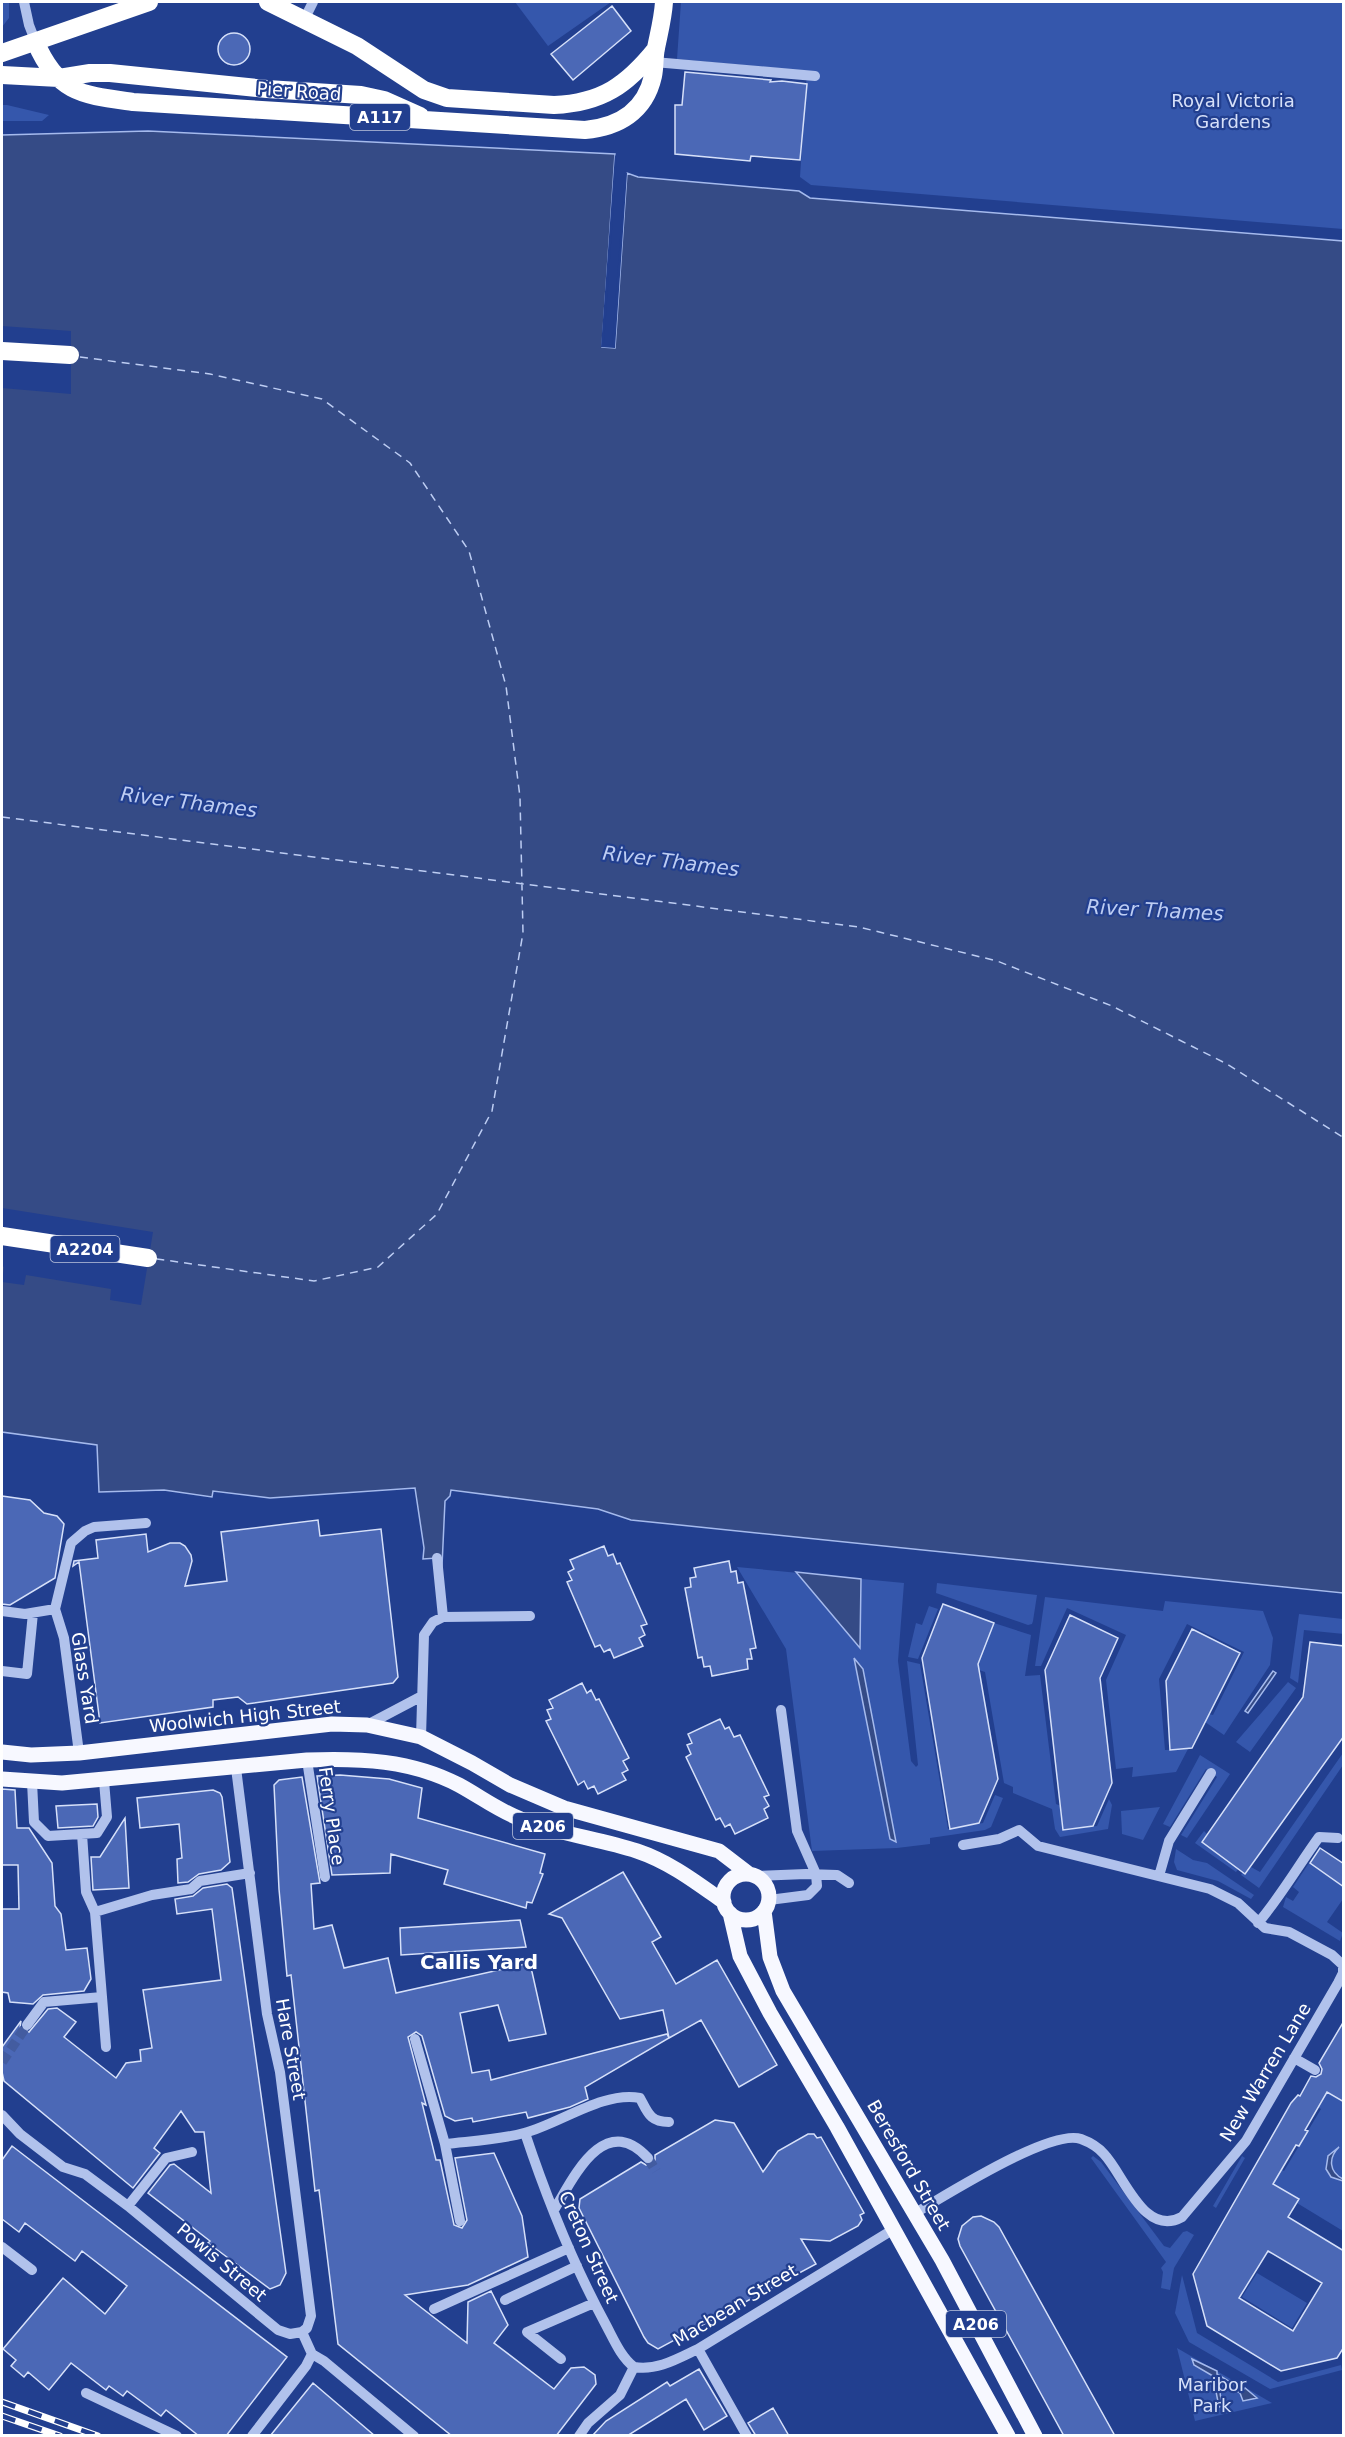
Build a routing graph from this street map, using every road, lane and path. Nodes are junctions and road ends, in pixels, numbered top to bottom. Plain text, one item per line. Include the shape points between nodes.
1 (24, 2) edge
2 (149, 2) edge
3 (268, 2) edge
4 (664, 2) edge
5 (309, 10) edge
6 (36, 43) junction
7 (2, 53) edge
8 (655, 56) junction
9 (2, 75) edge
10 (814, 76) dead end
11 (58, 78) junction
12 (432, 122) junction
13 (2, 351) edge
14 (70, 355) dead end
15 (2, 1236) edge
16 (148, 1258) dead end
17 (146, 1523) dead end
18 (437, 1558) dead end
19 (55, 1609) junction
20 (2, 1611) edge
21 (33, 1613) junction
22 (530, 1616) dead end
23 (443, 1617) junction
24 (2, 1671) edge
25 (422, 1696) junction
26 (781, 1710) dead end
27 (367, 1725) junction
28 (421, 1737) junction
29 (2, 1752) edge
30 (79, 1753) junction
31 (307, 1760) junction
32 (236, 1768) junction
33 (1212, 1773) dead end
34 (2, 1779) edge
35 (104, 1781) junction
36 (32, 1782) junction
37 (82, 1834) junction
38 (1338, 1838) dead end
39 (963, 1845) dead end
40 (250, 1873) junction
41 (816, 1874) junction
42 (753, 1875) junction
43 (1160, 1876) junction
44 (324, 1877) dead end
45 (849, 1883) dead end
46 (767, 1906) junction
47 (727, 1907) junction
48 (94, 1912) junction
49 (1258, 1923) junction
50 (1343, 1966) edge
51 (102, 1997) junction
52 (27, 2025) tunnel mouth
53 (415, 2039) dead end
54 (106, 2047) dead end
55 (1294, 2058) junction
56 (1315, 2070) dead end
57 (2, 2115) edge
58 (669, 2122) dead end
59 (525, 2133) junction
60 (445, 2144) junction
61 (192, 2152) dead end
62 (648, 2158) tunnel mouth
63 (128, 2206) junction
64 (554, 2210) junction
65 (915, 2213) junction
66 (460, 2221) dead end
67 (894, 2229) junction
68 (2, 2247) edge
69 (568, 2247) junction
70 (577, 2266) junction
71 (32, 2270) dead end
72 (505, 2300) dead end
73 (594, 2303) junction
74 (434, 2309) dead end
75 (302, 2332) junction
76 (698, 2349) junction
77 (312, 2354) junction
78 (561, 2360) dead end
79 (634, 2367) junction
80 (86, 2393) dead end
81 (177, 2436) edge
82 (252, 2436) edge
83 (414, 2436) edge
84 (579, 2436) edge
85 (747, 2436) edge
86 (1008, 2436) edge
87 (1035, 2436) edge

1 - 6 street
2 - 6 highway
3 - 5 highway, A117
4 - 8 highway, Pier Road / A117
5 - 8 highway, A117 via 424,90 447,98 572,104 617,88
6 - 7 highway
6 - 11 highway
8 - 10 street
8 - 12 highway, Pier Road / A117 via 650,87 638,108 609,126 565,130
9 - 11 highway
11 - 12 highway, Pier Road / A117 via 87,96 133,102
11 - 12 highway via 110,73 361,95 384,100
13 - 14 highway
15 - 16 highway, A2204
17 - 19 street via 94,1527 71,1543
18 - 23 street
19 - 21 street
19 - 30 street, Glass Yard via 64,1638
20 - 21 street
21 - 24 street via 27,1674
22 - 23 street
23 - 25 street via 433,1622 424,1635
25 - 27 street
25 - 28 street
26 - 41 street via 797,1831
27 - 28 main road, Woolwich High Street / A206
27 - 30 main road, Woolwich High Street / A206 via 332,1724
28 - 42 main road, Woolwich High Street / A206 via 510,1785 564,1808 720,1851
29 - 30 main road, Woolwich High Street / A206
31 - 32 main road, A206
31 - 44 street, Ferry Place
31 - 47 main road, A206 via 387,1761 427,1770 524,1821 667,1863
32 - 35 main road, A206
32 - 40 street, Hare Street
33 - 43 street via 1168,1841
34 - 36 main road, A206
35 - 36 main road, A206
35 - 37 street via 107,1817 97,1833
36 - 37 street via 34,1822 48,1836
37 - 48 street via 86,1892
38 - 49 street via 1319,1837 1281,1896
39 - 43 street via 999,1839 1019,1830 1038,1846
40 - 48 street via 201,1881 190,1889 152,1895
40 - 75 street, Hare Street via 311,2316
41 - 42 street
41 - 45 street via 837,1875
41 - 46 street via 817,1886 808,1895
42 - 46 main road via 766,1886
42 - 47 main road via 742,1874 729,1882 725,1888
43 - 49 street via 1227,1896
46 - 47 main road via 759,1916 744,1919
46 - 65 main road, Beresford Street / A206 via 770,1957 783,1990
47 - 67 main road, A206 via 740,1956
48 - 51 street
49 - 50 street via 1289,1932 1332,1955
50 - 55 street, New Warren Lane via 1338,1983
51 - 52 street via 44,2002
51 - 54 street
53 - 60 street
55 - 56 street
55 - 65 street, New Warren Lane via 1246,2141 1199,2199 1174,2221 1153,2217 1104,2154 1071,2137 1036,2147
57 - 63 street, Powis Street via 63,2167 85,2174
58 - 59 street via 650,2119 640,2097 630,2096 581,2110
59 - 60 street
59 - 64 street, Creton Street
60 - 66 street
61 - 63 street via 166,2158
62 - 64 street via 638,2147 623,2142 602,2145 584,2160
63 - 75 street, Powis Street via 278,2330
64 - 69 street, Creton Street
65 - 67 main road
65 - 87 main road, Beresford Street / A206
67 - 76 street, Macbean Street
67 - 86 main road, A206
68 - 71 street
69 - 70 street, Creton Street
69 - 74 street
70 - 72 street
70 - 73 street, Creton Street
73 - 78 street via 527,2332
73 - 79 street, Creton Street
75 - 77 street
76 - 79 street, Macbean Street via 666,2364 647,2369
76 - 85 street
77 - 82 street
77 - 83 street
79 - 84 street via 620,2395
80 - 81 street

